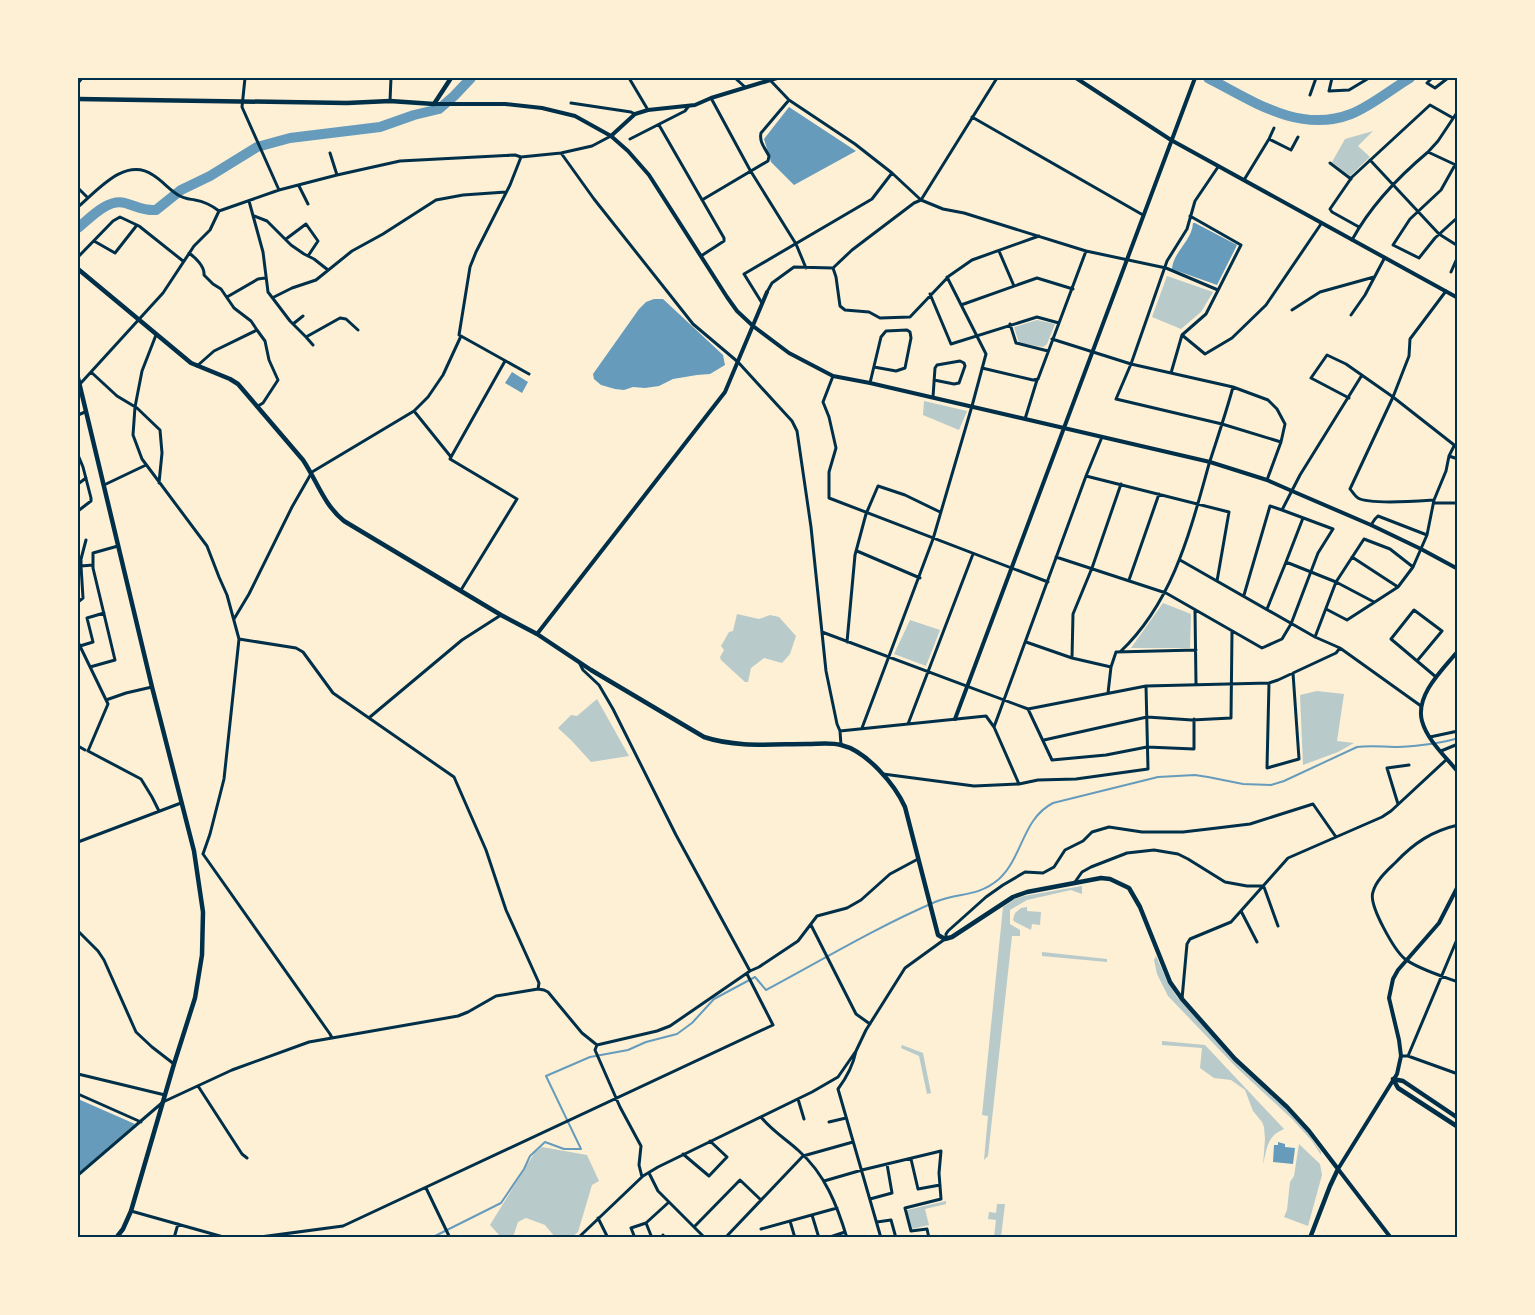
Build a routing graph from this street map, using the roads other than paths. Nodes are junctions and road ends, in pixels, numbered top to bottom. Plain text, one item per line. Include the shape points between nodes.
1 (82, 78) edge
2 (245, 78) edge
3 (391, 78) edge
4 (451, 78) edge
5 (629, 78) edge
6 (735, 78) edge
7 (777, 78) edge
8 (997, 78) edge
9 (1076, 78) edge
10 (1195, 78) edge
11 (1316, 78) edge
12 (1332, 78) edge
13 (1369, 78) edge
14 (1432, 78) edge
15 (1448, 78) edge
16 (770, 80) junction
17 (78, 83) edge
18 (745, 88) junction
19 (1310, 95) dead end
20 (711, 98) junction
21 (78, 99) edge
22 (789, 100) junction
23 (390, 101) junction
24 (243, 103) junction
25 (571, 103) dead end
26 (437, 104) junction
27 (688, 107) junction
28 (648, 110) junction
29 (1458, 110) edge
30 (634, 114) junction
31 (972, 117) junction
32 (1453, 118) junction
33 (659, 125) junction
34 (1274, 128) dead end
35 (611, 136) junction
36 (1298, 138) dead end
37 (630, 139) dead end
38 (1269, 139) junction
39 (1171, 140) junction
40 (1428, 152) junction
41 (560, 153) junction
42 (330, 154) dead end
43 (521, 157) junction
44 (1370, 160) junction
45 (1330, 163) dead end
46 (1456, 166) edge
47 (1218, 167) junction
48 (750, 170) junction
49 (892, 173) junction
50 (337, 175) junction
51 (1351, 179) junction
52 (1244, 181) junction
53 (1393, 184) junction
54 (299, 186) junction
55 (78, 188) edge
56 (279, 190) junction
57 (506, 192) junction
58 (88, 198) junction
59 (702, 200) junction
60 (921, 200) junction
61 (249, 201) junction
62 (308, 204) dead end
63 (78, 207) edge
64 (219, 211) junction
65 (1418, 211) junction
66 (1143, 215) junction
67 (253, 216) junction
68 (1190, 216) junction
69 (1458, 217) edge
70 (1320, 224) junction
71 (137, 225) junction
72 (1359, 227) junction
73 (1439, 234) junction
74 (1039, 236) junction
75 (286, 239) junction
76 (1352, 240) junction
77 (94, 241) junction
78 (796, 244) junction
79 (1458, 246) edge
80 (999, 251) junction
81 (1086, 251) junction
82 (189, 253) junction
83 (308, 256) junction
84 (701, 256) junction
85 (1458, 256) edge
86 (78, 257) edge
87 (1384, 258) junction
88 (1127, 259) junction
89 (183, 261) junction
90 (806, 268) junction
91 (833, 268) junction
92 (1166, 268) junction
93 (78, 269) edge
94 (328, 270) junction
95 (1451, 272) dead end
96 (947, 277) junction
97 (1374, 277) junction
98 (265, 278) junction
99 (1014, 286) junction
100 (1073, 289) junction
101 (1218, 290) junction
102 (1446, 291) junction
103 (766, 292) joint
104 (930, 294) junction
105 (228, 297) junction
106 (274, 297) dead end
107 (1458, 298) edge
108 (762, 303) junction
109 (961, 305) junction
110 (1292, 310) dead end
111 (1351, 315) dead end
112 (303, 316) dead end
113 (138, 319) junction
114 (1059, 322) junction
115 (293, 324) junction
116 (1010, 324) junction
117 (753, 326) junction
118 (257, 330) junction
119 (358, 330) dead end
120 (156, 335) junction
121 (1182, 335) junction
122 (461, 336) junction
123 (977, 336) junction
124 (306, 337) junction
125 (1052, 339) junction
126 (312, 345) dead end
127 (1048, 351) junction
128 (1092, 351) junction
129 (504, 361) junction
130 (738, 362) junction
131 (1131, 364) junction
132 (197, 367) junction
133 (874, 367) junction
134 (982, 368) junction
135 (91, 372) junction
136 (1171, 373) junction
137 (530, 374) dead end
138 (1362, 375) junction
139 (833, 376) junction
140 (78, 378) edge
141 (934, 380) junction
142 (1037, 380) junction
143 (870, 383) junction
144 (79, 384) junction
145 (1234, 387) junction
146 (1393, 396) junction
147 (933, 397) junction
148 (1349, 398) junction
149 (258, 406) junction
150 (972, 406) junction
151 (135, 407) junction
152 (414, 411) junction
153 (85, 412) junction
154 (78, 416) edge
155 (1025, 419) junction
156 (1222, 424) junction
157 (1062, 428) junction
158 (1102, 437) junction
159 (1281, 442) junction
160 (1456, 447) edge
161 (78, 456) edge
162 (1449, 456) junction
163 (451, 457) junction
164 (1458, 459) edge
165 (1210, 462) junction
166 (146, 465) junction
167 (312, 472) junction
168 (1086, 476) junction
169 (86, 478) junction
170 (1267, 480) junction
171 (159, 483) junction
172 (78, 484) edge
173 (1121, 484) junction
174 (103, 486) junction
175 (1292, 491) junction
176 (1159, 494) junction
177 (1434, 501) junction
178 (1458, 503) edge
179 (1199, 504) junction
180 (78, 510) edge
181 (1282, 510) junction
182 (940, 512) junction
183 (866, 513) junction
184 (1304, 518) junction
185 (1371, 525) junction
186 (1427, 535) junction
187 (933, 539) junction
188 (86, 540) dead end
189 (118, 546) junction
190 (857, 550) junction
191 (973, 554) junction
192 (1352, 556) junction
193 (1056, 557) junction
194 (1180, 560) junction
195 (1286, 562) junction
196 (93, 565) junction
197 (81, 566) junction
198 (1413, 567) junction
199 (1011, 568) junction
200 (1092, 568) junction
201 (1458, 569) edge
202 (1310, 572) junction
203 (920, 578) junction
204 (1129, 580) junction
205 (1217, 581) junction
206 (1048, 582) junction
207 (1336, 582) junction
208 (1398, 587) junction
209 (460, 590) junction
210 (1166, 593) junction
211 (1244, 595) junction
212 (78, 602) edge
213 (1374, 602) junction
214 (1267, 609) junction
215 (1326, 609) junction
216 (1195, 610) junction
217 (104, 613) junction
218 (501, 615) junction
219 (234, 619) junction
220 (1291, 624) junction
221 (1232, 631) junction
222 (822, 632) junction
223 (537, 634) junction
224 (1314, 637) junction
225 (239, 639) junction
226 (78, 642) edge
227 (847, 642) junction
228 (1026, 642) junction
229 (80, 646) junction
230 (1340, 648) junction
231 (1196, 650) junction
232 (1458, 651) edge
233 (1120, 652) junction
234 (888, 658) junction
235 (1072, 658) junction
236 (1417, 661) junction
237 (579, 662) junction
238 (90, 667) junction
239 (1111, 667) junction
240 (929, 672) junction
241 (1293, 673) junction
242 (1437, 678) junction
243 (1268, 683) junction
244 (1196, 684) junction
245 (1233, 684) junction
246 (966, 686) junction
247 (1146, 686) junction
248 (152, 687) junction
249 (1108, 693) junction
250 (106, 700) junction
251 (1003, 701) junction
252 (1421, 706) junction
253 (1028, 709) junction
254 (370, 717) junction
255 (1147, 717) junction
256 (955, 719) junction
257 (1194, 720) junction
258 (908, 724) junction
259 (994, 727) junction
260 (862, 728) junction
261 (1458, 731) edge
262 (840, 732) junction
263 (1431, 738) junction
264 (1044, 740) junction
265 (1458, 744) edge
266 (841, 745) junction
267 (78, 746) edge
268 (1147, 747) junction
269 (85, 750) dead end
270 (1440, 751) junction
271 (1447, 759) junction
272 (1409, 765) dead end
273 (1458, 772) edge
274 (882, 774) junction
275 (1019, 784) junction
276 (181, 803) junction
277 (1398, 804) junction
278 (159, 811) junction
279 (1458, 825) edge
280 (1336, 837) junction
281 (78, 842) edge
282 (203, 854) junction
283 (195, 855) junction
284 (918, 859) junction
285 (1075, 883) junction
286 (1263, 886) junction
287 (1458, 886) edge
288 (1240, 912) junction
289 (811, 924) junction
290 (1278, 926) dead end
291 (78, 931) edge
292 (1458, 937) edge
293 (946, 939) junction
294 (1257, 942) dead end
295 (1406, 960) junction
296 (749, 974) junction
297 (1441, 976) junction
298 (1458, 982) edge
299 (538, 989) junction
300 (1182, 999) junction
301 (870, 1024) junction
302 (332, 1038) junction
303 (597, 1045) junction
304 (856, 1051) junction
305 (1400, 1056) junction
306 (1408, 1056) junction
307 (174, 1064) junction
308 (78, 1074) edge
309 (1458, 1074) edge
310 (1394, 1079) junction
311 (198, 1086) junction
312 (78, 1094) edge
313 (165, 1095) junction
314 (798, 1099) junction
315 (616, 1100) junction
316 (163, 1102) junction
317 (761, 1117) junction
318 (846, 1118) junction
319 (1458, 1118) edge
320 (804, 1119) dead end
321 (140, 1122) junction
322 (830, 1122) dead end
323 (1458, 1127) edge
324 (710, 1141) junction
325 (853, 1142) junction
326 (683, 1154) junction
327 (804, 1156) junction
328 (247, 1158) dead end
329 (911, 1159) junction
330 (887, 1164) junction
331 (1338, 1169) junction
332 (862, 1170) junction
333 (649, 1173) junction
334 (78, 1175) edge
335 (642, 1177) junction
336 (824, 1181) junction
337 (940, 1185) junction
338 (426, 1188) junction
339 (870, 1199) junction
340 (761, 1200) junction
341 (669, 1202) junction
342 (837, 1208) junction
343 (131, 1211) junction
344 (812, 1215) junction
345 (598, 1218) junction
346 (790, 1221) junction
347 (877, 1222) junction
348 (646, 1223) junction
349 (178, 1224) junction
350 (694, 1227) junction
351 (761, 1229) dead end
352 (846, 1232) junction
353 (116, 1238) edge
354 (174, 1238) edge
355 (227, 1238) edge
356 (252, 1238) edge
357 (450, 1238) edge
358 (578, 1238) edge
359 (606, 1238) edge
360 (635, 1238) edge
361 (652, 1238) edge
362 (705, 1238) edge
363 (725, 1238) edge
364 (795, 1238) edge
365 (819, 1238) edge
366 (827, 1238) edge
367 (847, 1238) edge
368 (881, 1238) edge
369 (896, 1238) edge
370 (929, 1238) edge
371 (1310, 1238) edge
372 (1391, 1238) edge

1 - 17 street
2 - 24 street
3 - 23 street
4 - 26 main road
5 - 28 street
6 - 18 street
7 - 16 street
8 - 31 street
9 - 39 street
10 - 39 street
11 - 19 street
12 - 13 street via 1329,91 1349,90
14 - 15 street via 1427,83 1435,88
16 - 18 street
16 - 22 street
18 - 20 street
20 - 27 street
20 - 48 street
21 - 24 main road
22 - 48 street via 761,133 762,144 770,156 768,161
22 - 49 street
23 - 24 main road
23 - 26 main road
24 - 56 street
25 - 30 street
26 - 35 street via 505,104 542,108 575,116
27 - 28 street
27 - 33 street
28 - 30 street
29 - 32 street
30 - 35 street
31 - 60 street
31 - 66 street
32 - 40 street
32 - 44 street via 1430,106
33 - 37 street
33 - 59 street
34 - 38 street
35 - 41 street via 592,146
35 - 84 street via 649,175
36 - 38 street via 1291,150
38 - 52 street
39 - 47 street
39 - 66 street
40 - 46 street
40 - 53 street
41 - 43 street
41 - 130 street via 693,324
42 - 50 street
43 - 50 street via 410,160
43 - 57 street
44 - 51 street
44 - 53 street
45 - 51 street
46 - 65 street via 1440,190
47 - 52 street
47 - 68 street via 1199,194
48 - 59 street
48 - 78 street
49 - 60 street
49 - 78 street via 872,199
50 - 54 street
51 - 72 street via 1330,209
52 - 70 street
53 - 65 street
53 - 72 street
54 - 56 street
54 - 62 street
55 - 58 street
56 - 61 street
57 - 94 street via 436,200 352,251
57 - 122 street via 470,267
58 - 63 street
58 - 64 street via 120,174 139,169 153,175 179,196 197,200
59 - 84 street via 724,240
60 - 74 street
60 - 91 street via 852,250
61 - 64 street
61 - 67 street
64 - 82 street via 210,230
65 - 73 street
65 - 73 street via 1393,245 1419,258
66 - 88 street
67 - 75 street via 266,221
67 - 98 street via 263,252
68 - 92 street via 1187,229
68 - 101 street via 1241,245
69 - 73 street
70 - 76 street
70 - 121 street via 1266,305 1232,338 1206,354
71 - 77 street via 118,218
71 - 77 street via 115,253
71 - 89 street
72 - 76 street
73 - 79 street
74 - 80 street
74 - 81 street
75 - 83 street
75 - 83 street via 306,224 318,241
76 - 87 street
77 - 86 street
78 - 90 street
78 - 108 street via 744,274
80 - 96 street via 972,260
80 - 99 street
81 - 88 street
81 - 100 street
82 - 89 street
82 - 105 street via 203,267 204,275
83 - 94 street
84 - 117 street via 727,297
85 - 95 street
87 - 97 street
87 - 102 street
88 - 92 street
88 - 128 street
89 - 113 street via 163,293
90 - 91 street
90 - 103 street via 794,267
91 - 104 street via 840,306 845,310 869,312 880,318 910,317
92 - 101 street
92 - 131 street
93 - 113 main road
94 - 106 street via 316,280
96 - 104 street
96 - 109 street
97 - 110 street via 1320,292
97 - 111 street
98 - 105 street
98 - 115 street via 268,292
99 - 100 street via 1037,278
99 - 109 street
100 - 114 street
101 - 121 street via 1206,314
102 - 107 street
102 - 146 street via 1410,339 1409,356
103 - 108 street
104 - 123 street via 951,344
105 - 118 street via 234,308
108 - 117 street
109 - 123 street
112 - 115 street
113 - 120 main road
113 - 135 street
114 - 116 street via 1037,317
114 - 125 street
115 - 124 street
116 - 123 street
116 - 127 street via 1016,343
117 - 130 street
117 - 139 street via 789,353
118 - 132 street via 214,351
118 - 149 street via 265,341 278,380
119 - 124 street via 340,318
120 - 132 main road
120 - 151 street via 142,371
121 - 136 street
122 - 129 street
122 - 152 street via 443,375
123 - 134 street via 986,354
124 - 126 street
125 - 127 street
125 - 128 street
127 - 142 street
128 - 131 street
128 - 157 street
129 - 137 street
129 - 163 street
130 - 222 street via 792,421 797,431
130 - 223 street via 725,392
131 - 136 street
131 - 156 street via 1116,399
132 - 149 main road via 238,384
133 - 133 street via 883,334 910,332 905,368 896,371
133 - 143 street
134 - 142 street
134 - 150 street
135 - 144 street
135 - 151 street via 117,396
136 - 145 street
138 - 146 street
138 - 148 street
138 - 148 street via 1327,355 1311,378
139 - 143 street
139 - 183 street via 823,402 836,448 829,472 829,498
140 - 144 main road
141 - 141 street via 937,365 964,363 959,383
141 - 147 street
142 - 155 street
143 - 147 street
144 - 153 main road
145 - 156 street
145 - 159 street via 1268,400 1277,409 1285,424
146 - 160 street
146 - 177 street via 1350,489 1358,498 1378,502
147 - 150 street
148 - 175 street
149 - 167 main road
150 - 155 street
150 - 182 street
151 - 166 street via 133,435
151 - 171 street via 161,432
152 - 163 street
152 - 167 street
153 - 154 street
153 - 174 main road
155 - 157 street
156 - 159 street
156 - 165 street
157 - 158 street
157 - 199 street
158 - 165 street
158 - 168 street
159 - 170 street
160 - 162 street
161 - 169 street
162 - 164 street
162 - 177 street
163 - 209 street via 517,499
165 - 170 street
165 - 179 street
166 - 171 street
166 - 174 street
167 - 209 main road via 327,503 344,521
167 - 219 street
168 - 173 street
168 - 193 street
169 - 172 street
169 - 180 street via 91,501
170 - 175 street
171 - 219 street via 207,546
173 - 176 street
173 - 200 street
174 - 189 main road
175 - 181 street
175 - 185 street
176 - 179 street
176 - 204 street
177 - 178 street
177 - 186 street
179 - 194 street
179 - 205 street via 1230,512
181 - 184 street
181 - 211 street via 1270,506
182 - 183 street via 878,486
182 - 187 street
183 - 187 street
183 - 190 street
184 - 195 street
184 - 202 street via 1333,529
185 - 186 street via 1378,516
185 - 201 street
186 - 198 street
187 - 191 street
187 - 203 street
188 - 197 street
189 - 196 street via 93,553
189 - 248 main road
190 - 203 street
190 - 227 street
191 - 199 street
191 - 240 street
192 - 198 street via 1364,539 1390,549
192 - 207 street
192 - 208 street
193 - 200 street
193 - 206 street
194 - 205 street
194 - 210 street
195 - 202 street
195 - 214 street
196 - 197 street
196 - 217 street
197 - 212 street via 83,598
198 - 208 street
199 - 206 street
199 - 246 street
200 - 204 street
200 - 235 street via 1073,614
202 - 207 street
202 - 220 street
203 - 234 street
204 - 210 street
205 - 211 street
206 - 228 street
207 - 213 street
207 - 215 street
208 - 213 street
209 - 218 main road
210 - 216 street
210 - 233 street via 1136,637
211 - 214 street
213 - 215 street via 1347,620
214 - 220 street
215 - 224 street
216 - 221 street
216 - 231 street
217 - 229 street via 88,618 93,642
217 - 238 street via 116,660
218 - 223 main road
218 - 254 street via 462,640
219 - 225 street
220 - 221 street via 1282,639 1262,648
220 - 224 street
221 - 245 street
222 - 227 street
222 - 262 street via 826,671
223 - 237 main road
224 - 230 street
225 - 254 street via 296,648 303,652 333,693
225 - 282 street via 224,779
226 - 229 street
227 - 234 street
228 - 235 street
228 - 251 street
229 - 238 street
230 - 241 street via 1336,653
230 - 252 street
231 - 233 street
231 - 244 street
232 - 242 street
233 - 239 street via 1116,652
234 - 240 street
234 - 260 street
235 - 239 street
236 - 236 street via 1391,639 1414,610 1442,631
236 - 242 street
237 - 266 main road via 714,740 741,744
237 - 296 street via 599,685 613,709
238 - 250 street
239 - 249 street
240 - 246 street
240 - 258 street
241 - 243 street
241 - 243 street via 1298,759 1267,768
242 - 252 street via 1428,688
243 - 245 street
244 - 245 street
244 - 247 street
245 - 257 street via 1232,718
246 - 251 street
246 - 256 street
247 - 249 street
247 - 255 street
248 - 250 street
248 - 276 main road
249 - 253 street
250 - 278 street via 106,711 88,751 141,779
251 - 253 street
251 - 259 street
252 - 263 street via 1422,721
253 - 264 street
254 - 299 street via 454,777 486,850 506,910 539,983
255 - 257 street
255 - 264 street
255 - 268 street
256 - 258 street
256 - 259 street via 986,716
257 - 268 street via 1194,749
258 - 260 street
259 - 275 street
260 - 262 street
261 - 263 street
262 - 266 street
263 - 270 street
264 - 268 street via 1052,760
265 - 270 street
266 - 274 main road via 857,752
267 - 269 street
268 - 275 street via 1148,769
270 - 271 street
271 - 273 street
271 - 277 street
272 - 277 street via 1388,768
274 - 275 street via 974,786
274 - 284 main road via 905,808
276 - 278 street
276 - 283 main road
277 - 280 street via 1382,818
278 - 281 street
279 - 295 street via 1434,832 1416,842 1373,889 1375,911
280 - 286 street via 1288,858
280 - 293 street via 1313,804 1250,824 1183,832 1142,832 1109,827 1092,832 1070,846 1054,867 1043,873 1026,872 1003,885 948,931
282 - 283 street
282 - 302 street
283 - 307 main road via 203,912 202,955 195,998
284 - 289 street via 890,874 861,900 847,908 817,916
284 - 293 main road via 938,935
285 - 286 street via 1082,872 1091,867 1128,853 1148,850 1178,854 1225,882
285 - 293 main road via 1013,897
285 - 300 main road via 1101,878 1129,888 1146,920 1170,982
286 - 288 street
286 - 290 street
287 - 295 street via 1439,923
288 - 294 street
288 - 300 street via 1231,922 1190,939
289 - 296 street via 798,941
289 - 301 street via 856,1014
291 - 307 street via 104,960 136,1032
292 - 297 street
293 - 301 street via 905,968
295 - 297 street
295 - 305 street via 1398,970 1389,998 1400,1040
296 - 303 street via 670,1026
296 - 315 street via 773,1025
297 - 298 street
297 - 306 street
299 - 302 street via 496,996 458,1016
299 - 303 street via 548,992 582,1034
300 - 331 main road via 1242,1065 1287,1107
301 - 304 street
302 - 311 street via 287,1048
303 - 315 street via 595,1051
304 - 314 street via 838,1077
304 - 318 street via 847,1076 838,1089
305 - 306 street
305 - 310 street
306 - 309 street
307 - 313 main road
308 - 313 street
310 - 319 main road via 1404,1080
310 - 323 main road via 1398,1088
310 - 331 street
311 - 316 street
311 - 328 street
312 - 321 street
313 - 316 main road
314 - 317 street
314 - 320 street
315 - 335 street via 640,1146
315 - 338 street
316 - 321 street
316 - 343 main road
317 - 324 street
317 - 327 street
318 - 322 street
318 - 325 street
321 - 334 street
324 - 326 street
324 - 326 street via 727,1157 709,1176
325 - 327 street
325 - 332 street
326 - 333 street
327 - 336 street
327 - 340 street
329 - 330 street
329 - 337 street via 918,1189
329 - 337 street via 941,1151
330 - 332 street
330 - 339 street via 892,1193
331 - 371 main road
331 - 372 street
332 - 336 street
332 - 339 street
333 - 335 street
333 - 341 street via 658,1191
335 - 345 street
336 - 342 street
337 - 370 street via 941,1199 905,1208 911,1231 927,1229
338 - 356 street via 343,1226
338 - 357 street
339 - 347 street
340 - 350 street via 740,1180
340 - 363 street
341 - 348 street
341 - 350 street
342 - 344 street
342 - 352 street
343 - 349 street
343 - 353 main road
344 - 346 street
344 - 365 street
345 - 358 street
345 - 359 street
346 - 351 street
346 - 364 street
347 - 368 street
347 - 369 street via 891,1220
348 - 360 street via 631,1228
348 - 361 street
349 - 354 street
349 - 355 street
350 - 362 street
352 - 366 street
352 - 367 street

